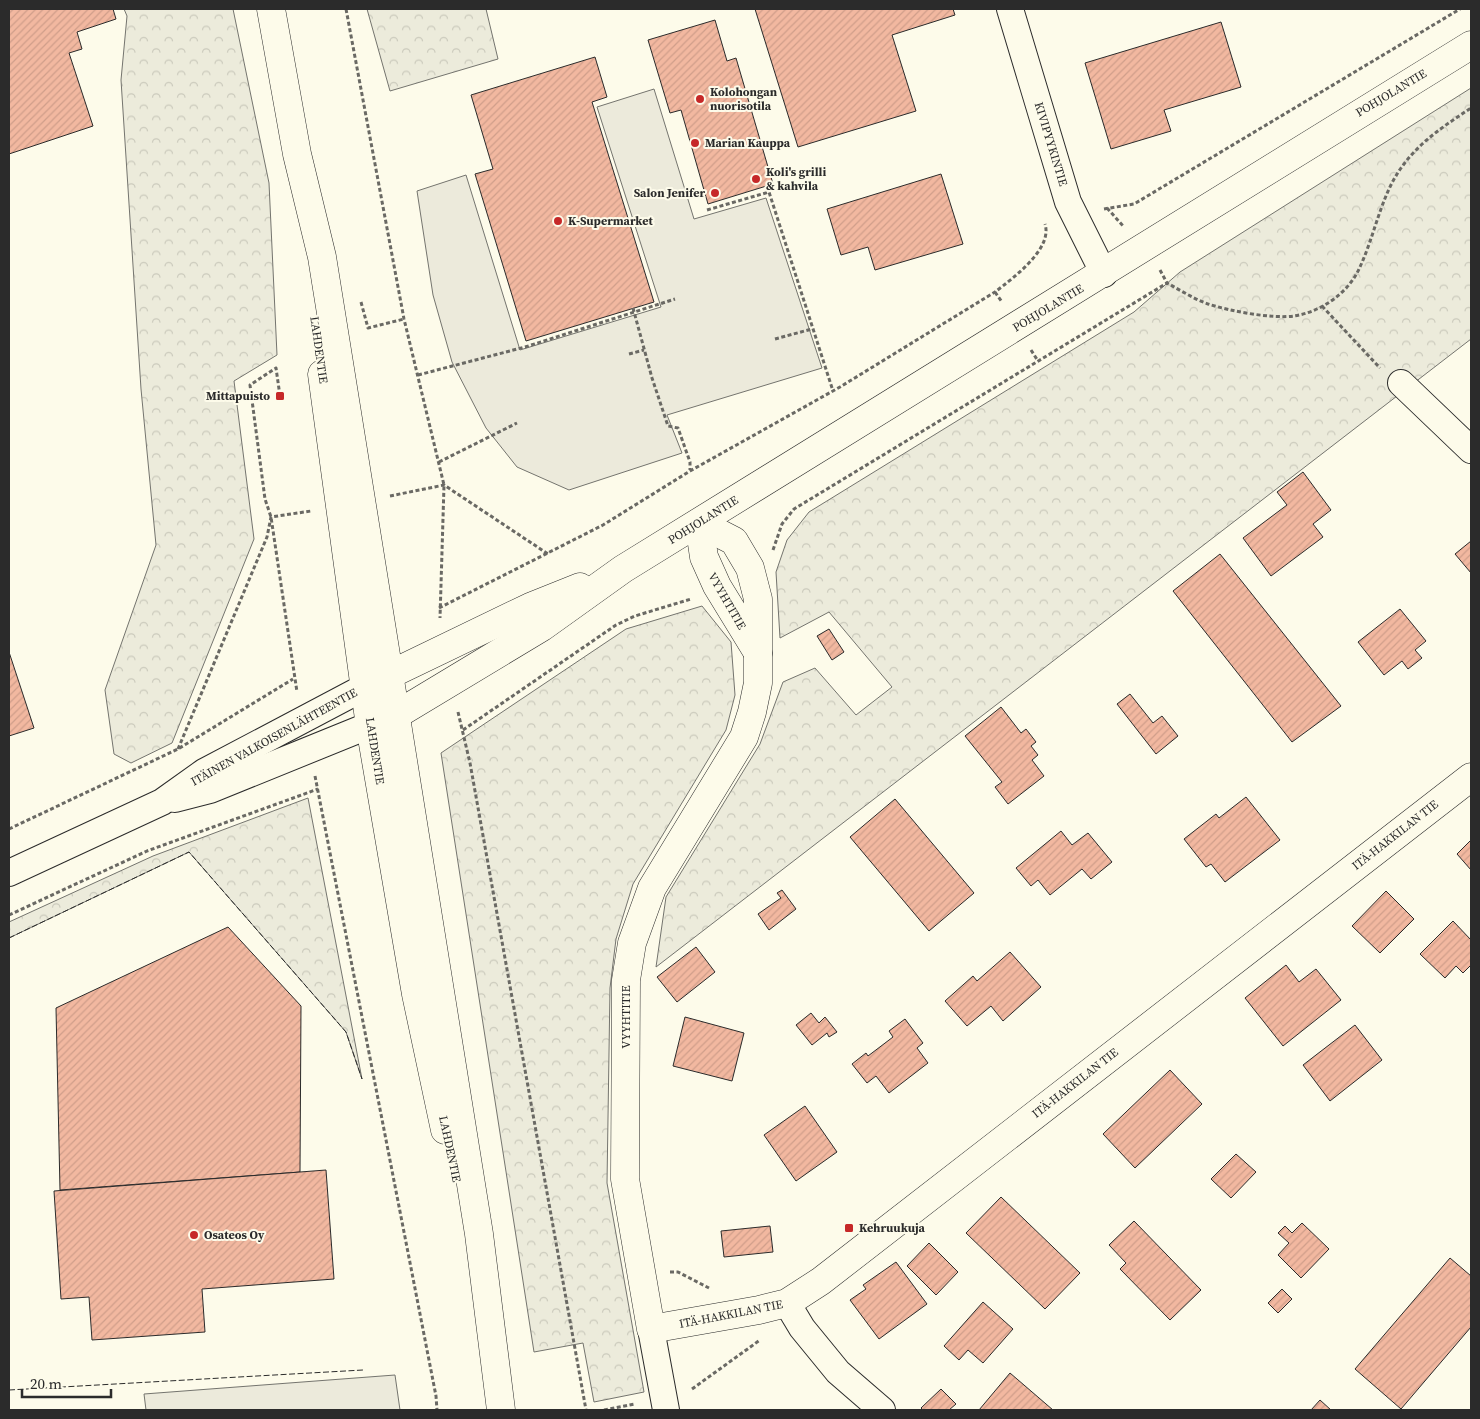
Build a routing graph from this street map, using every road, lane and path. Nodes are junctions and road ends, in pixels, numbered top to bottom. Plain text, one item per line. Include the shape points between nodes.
1 (270, 9) edge
2 (346, 9) edge
3 (1010, 9) edge
4 (1460, 9) edge
5 (1471, 44) edge
6 (1471, 108) edge
7 (297, 154) junction
8 (1107, 208) dead end
9 (707, 210) dead end
10 (1048, 232) dead end
11 (1104, 274) junction
12 (360, 299) dead end
13 (675, 299) dead end
14 (1322, 306) junction
15 (634, 310) junction
16 (404, 319) junction
17 (813, 328) junction
18 (775, 340) dead end
19 (644, 350) junction
20 (629, 354) dead end
21 (418, 375) junction
22 (1401, 383) joint
23 (832, 391) junction
24 (280, 396) dead end
25 (517, 423) dead end
26 (1471, 450) edge
27 (438, 462) junction
28 (690, 471) junction
29 (444, 485) junction
30 (382, 498) dead end
31 (314, 511) dead end
32 (271, 517) junction
33 (700, 523) junction
34 (773, 550) dead end
35 (548, 554) junction
36 (623, 569) junction
37 (684, 603) dead end
38 (758, 653) junction
39 (389, 675) junction
40 (293, 679) junction
41 (365, 687) junction
42 (298, 699) dead end
43 (396, 715) junction
44 (370, 726) junction
45 (178, 749) junction
46 (315, 774) dead end
47 (1471, 776) edge
48 (318, 789) junction
49 (162, 802) junction
50 (9, 829) edge
51 (9, 873) edge
52 (9, 915) edge
53 (787, 1303) junction
54 (651, 1329) junction
55 (765, 1337) dead end
56 (491, 1342) junction
57 (664, 1402) edge
58 (437, 1410) edge
59 (501, 1410) edge
60 (586, 1410) edge
61 (604, 1410) edge
62 (882, 1410) edge

1 - 7 street, LAHDENTIE
2 - 16 path
3 - 11 street, KIVIPYYKINTIE via 1068,202
4 - 8 path via 1134,204
5 - 11 street, POHJOLANTIE
6 - 14 path via 1439,129 1404,164 1380,209 1359,269 1344,292
7 - 39 street, LAHDENTIE via 322,257
7 - 41 street, LAHDENTIE via 302,231
9 - 17 path via 769,192
10 - 23 path via 1040,250 995,292
11 - 33 street, POHJOLANTIE
12 - 16 path via 368,328
13 - 15 path
14 - 22 path via 1386,374
14 - 34 path via 1294,316 1262,315 1207,303 1167,283 794,509 782,524
15 - 19 path
15 - 21 path via 525,347
16 - 21 path
17 - 18 path
17 - 23 path
19 - 20 path
19 - 28 path via 668,426 678,428
21 - 27 path
22 - 26 street
23 - 28 path
24 - 32 path via 276,368 250,385 265,499
25 - 27 path
27 - 29 path
28 - 35 path via 603,525
29 - 30 path
29 - 35 path
29 - 35 path via 438,608
31 - 32 path
32 - 40 path
32 - 45 path via 267,537
33 - 36 street, POHJOLANTIE
33 - 38 street, VYYHTITIE via 704,557 717,586
33 - 38 street, VYYHTITIE via 734,540 750,568 758,599
36 - 39 street, POHJOLANTIE via 530,607
36 - 43 street, POHJOLANTIE via 542,627
37 - 60 path via 635,616 616,625 463,730
38 - 54 street, VYYHTITIE via 758,683 744,737 652,888 632,943 626,980 625,1179
39 - 41 street, ITÄINEN VALKOISENLÄHTEENTIE
39 - 43 street, LAHDENTIE
40 - 42 path
40 - 45 path
41 - 44 street, LAHDENTIE
41 - 49 street, ITÄINEN VALKOISENLÄHTEENTIE via 204,772
43 - 44 street, ITÄINEN VALKOISENLÄHTEENTIE
43 - 56 street, LAHDENTIE via 479,1234
44 - 49 street, ITÄINEN VALKOISENLÄHTEENTIE via 210,790
44 - 56 street, LAHDENTIE via 416,994
45 - 50 path
46 - 48 path
47 - 53 street, ITÄ-HAKKILAN TIE via 821,1281
48 - 52 path via 147,851
48 - 58 path
49 - 51 street, ITÄINEN VALKOISENLÄHTEENTIE
53 - 54 street, ITÄ-HAKKILAN TIE
53 - 62 street via 802,1328 838,1372
54 - 57 street, VYYHTITIE
55 - 57 path
56 - 59 street, LAHDENTIE
57 - 61 path

